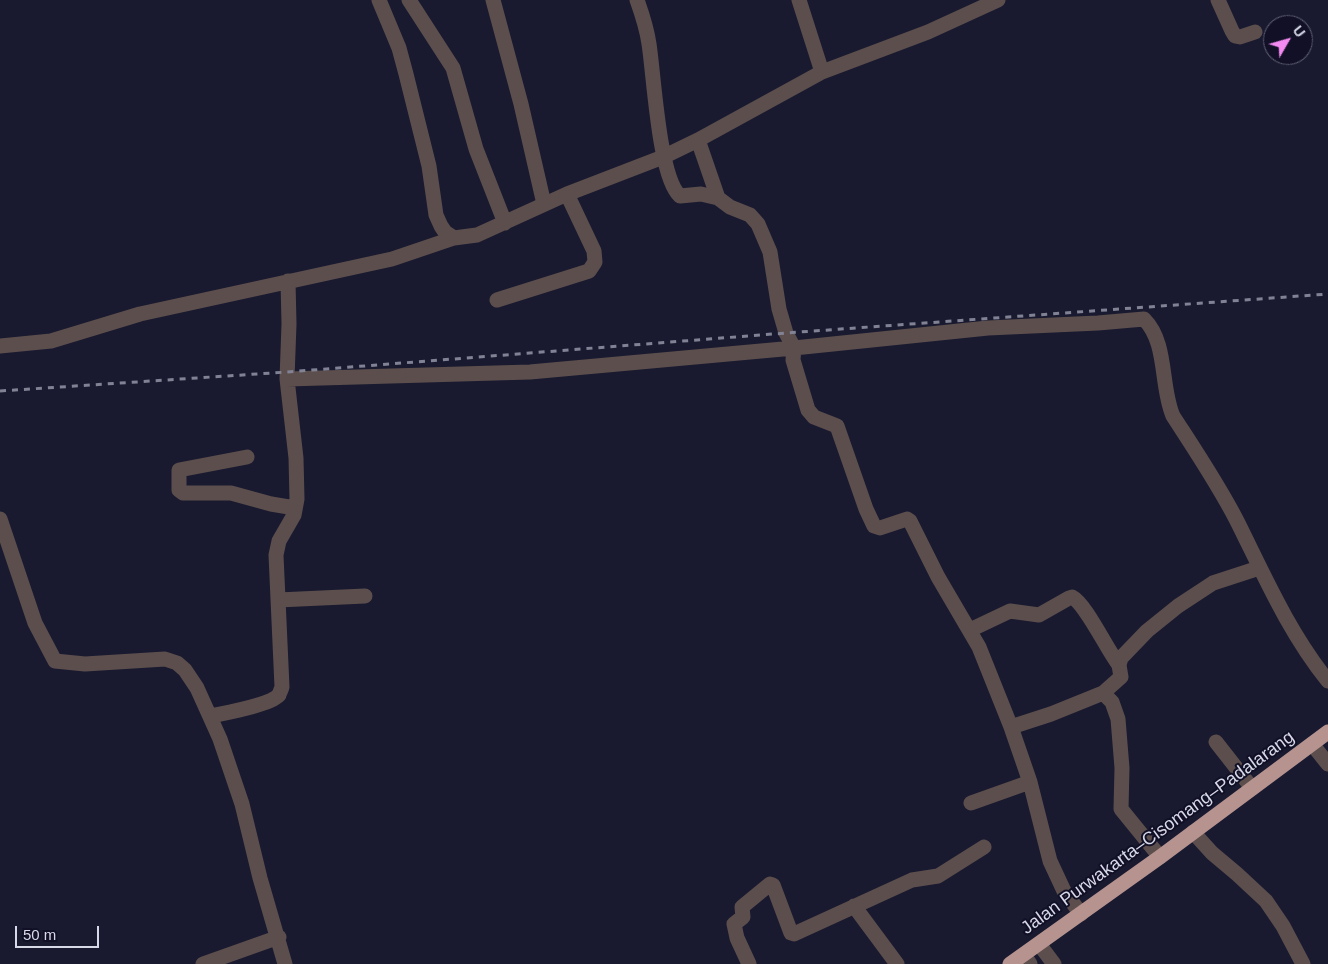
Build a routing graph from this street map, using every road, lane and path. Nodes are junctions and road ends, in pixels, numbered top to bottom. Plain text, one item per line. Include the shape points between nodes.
1 (379, 0) edge
2 (409, 0) edge
3 (493, 0) edge
4 (637, 0) edge
5 (799, 0) edge
6 (998, 0) edge
7 (1218, 0) edge
8 (968, 6) edge
9 (1255, 32) dead end
10 (822, 72) junction
11 (698, 140) junction
12 (663, 157) junction
13 (567, 194) junction
14 (718, 198) junction
15 (544, 204) junction
16 (505, 223) junction
17 (454, 238) junction
18 (288, 281) junction
19 (497, 300) dead end
20 (0, 346) edge
21 (794, 348) junction
22 (287, 379) junction
23 (247, 457) dead end
24 (295, 508) junction
25 (0, 519) edge
26 (1259, 568) junction
27 (365, 596) dead end
28 (278, 600) junction
29 (970, 630) junction
30 (1119, 665) junction
31 (1328, 680) edge
32 (1103, 693) junction
33 (211, 716) junction
34 (1011, 727) junction
35 (1328, 732) edge
36 (1216, 742) dead end
37 (1312, 744) junction
38 (1328, 764) edge
39 (1030, 782) junction
40 (1252, 788) junction
41 (971, 804) dead end
42 (1193, 832) junction
43 (984, 847) dead end
44 (1160, 857) junction
45 (854, 906) junction
46 (1081, 914) junction
47 (279, 937) junction
48 (1039, 944) junction
49 (1027, 959) edge
50 (203, 964) edge
51 (285, 964) edge
52 (749, 964) edge
53 (897, 964) edge
54 (1010, 964) edge
55 (1054, 964) edge
56 (1303, 964) edge

1 - 17 street via 406,74 429,166 436,215 441,226
2 - 16 street via 453,68 476,149
3 - 15 street
4 - 12 street via 649,43
5 - 10 street
6 - 8 street
7 - 9 street via 1236,36
8 - 10 street via 928,32
10 - 11 street
11 - 12 street
11 - 14 street
12 - 13 street
12 - 14 street via 670,182 680,196 706,194
13 - 15 street
13 - 19 street via 594,251 594,262 589,271
14 - 21 street via 750,215 762,229 770,252 779,309
15 - 16 street
16 - 17 street via 477,235
17 - 18 street via 392,259
18 - 20 street via 140,314 51,341
18 - 22 street
21 - 22 street via 530,372
21 - 26 street via 988,328 1144,319 1160,350 1173,416 1223,496
21 - 29 street via 793,360 808,410 814,417 837,426 874,526 880,528 907,519 910,521
22 - 24 street via 296,458
23 - 24 street via 179,470 179,490 182,493 231,494
24 - 28 street via 276,555
25 - 33 street via 32,614 53,660 85,664 171,660 185,670
26 - 30 street via 1219,580 1194,594 1147,631 1121,658
26 - 31 street via 1308,655
27 - 28 street
28 - 33 street via 282,688 279,695 260,704
29 - 30 street via 1010,611 1039,615 1072,597 1083,606
29 - 34 street
30 - 32 street via 1120,678
32 - 34 street
32 - 44 street via 1112,702 1118,719 1121,809
33 - 47 street via 237,787
34 - 39 street
35 - 37 highway, Jalan Purwakarta–Cisomang–Padalarang
36 - 40 street
37 - 38 street
37 - 40 highway, Jalan Purwakarta–Cisomang–Padalarang
39 - 41 street
39 - 46 street via 1050,861 1064,891
40 - 42 highway, Jalan Purwakarta–Cisomang–Padalarang
42 - 44 highway, Jalan Purwakarta–Cisomang–Padalarang
42 - 56 street via 1270,906
43 - 45 street via 938,876 912,880
44 - 46 highway, Jalan Purwakarta–Cisomang–Padalarang
45 - 52 street via 793,934 770,884 742,907 743,917 734,924 736,938
45 - 53 street
46 - 48 highway, Jalan Purwakarta–Cisomang–Padalarang
47 - 50 street
47 - 51 street
48 - 49 highway, Jalan Purwakarta–Cisomang–Padalarang
48 - 55 street
49 - 54 highway, Jalan Purwakarta–Cisomang–Padalarang

